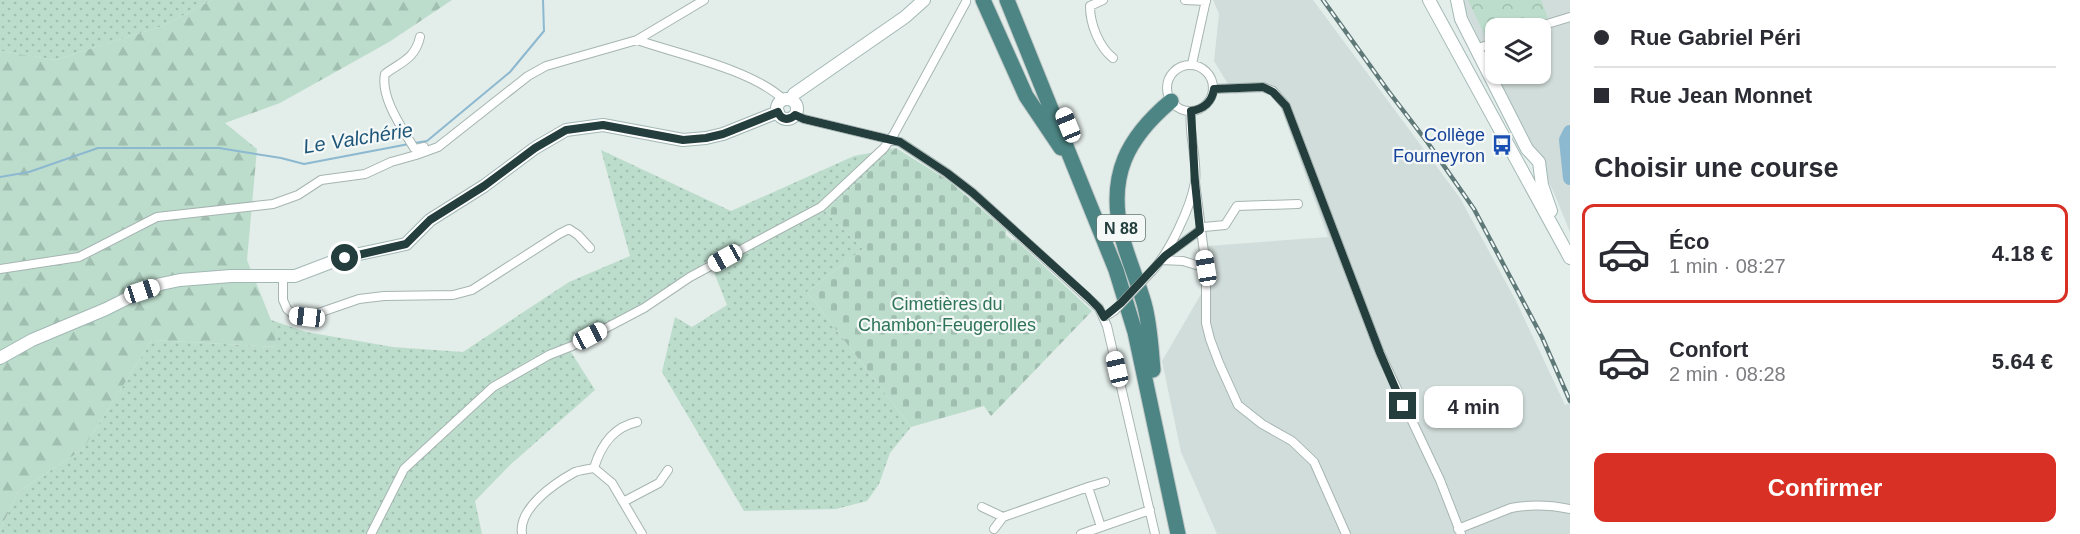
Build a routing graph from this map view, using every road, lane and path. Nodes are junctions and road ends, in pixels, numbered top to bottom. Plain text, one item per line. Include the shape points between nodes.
1 (704, 0) edge
2 (924, 0) edge
3 (983, 0) edge
4 (1007, 0) edge
5 (1018, 0) edge
6 (1103, 0) edge
7 (1185, 0) edge
8 (1429, 0) edge
9 (1457, 0) edge
10 (1206, 1) edge
11 (966, 2) dead end
12 (1570, 17) edge
13 (1551, 23) edge
14 (420, 37) dead end
15 (637, 40) junction
16 (1485, 46) edge
17 (1476, 49) junction
18 (1113, 58) dead end
19 (1192, 64) junction
20 (1214, 89) junction
21 (787, 100) junction
22 (1171, 101) junction
23 (1191, 111) junction
24 (778, 112) junction
25 (795, 115) junction
26 (461, 129) junction
27 (890, 139) junction
28 (1539, 166) junction
29 (1522, 172) junction
30 (1079, 176) junction
31 (1195, 182) junction
32 (1298, 204) dead end
33 (1200, 230) junction
34 (1570, 247) edge
35 (590, 248) dead end
36 (1163, 258) junction
37 (1570, 258) edge
38 (1206, 268) junction
39 (0, 269) edge
40 (283, 277) junction
41 (1104, 317) junction
42 (0, 358) edge
43 (1153, 370) junction
44 (637, 422) dead end
45 (594, 468) junction
46 (668, 470) dead end
47 (1105, 482) dead end
48 (1088, 487) junction
49 (623, 502) junction
50 (982, 507) dead end
51 (1570, 508) edge
52 (1150, 510) junction
53 (1002, 516) junction
54 (1101, 527) junction
55 (994, 529) dead end
56 (1460, 531) edge
57 (371, 534) edge
58 (522, 534) edge
59 (642, 534) edge
60 (1081, 534) edge
61 (1155, 534) edge
62 (1178, 534) edge
63 (1188, 534) edge
64 (1346, 534) edge

1 - 15 street
2 - 21 main road
3 - 30 highway via 1026,96
4 - 30 highway, N 88
5 - 43 highway, N 88 via 1118,245 1143,322
6 - 18 street via 1090,6 1090,17 1104,51
7 - 10 street
8 - 29 main road
9 - 17 main road via 1461,19
10 - 19 street
11 - 27 street
12 - 13 street
14 - 26 street via 408,60 385,74 386,95 416,149
15 - 21 street via 736,72
15 - 26 street via 546,66
16 - 17 street
17 - 28 main road
19 - 20 street via 1208,72
19 - 22 street via 1178,68 1168,79
20 - 23 street via 1204,107
20 - 56 street via 1263,87 1286,106 1380,353
21 - 24 main road via 779,103
21 - 25 main road via 797,106
22 - 23 street via 1176,107
22 - 43 highway, N 88 via 1152,117 1132,143 1123,159 1117,193 1122,234 1144,304
23 - 31 street
24 - 25 main road via 786,119
24 - 40 main road via 723,134 683,140 603,125 566,130 430,220 406,244
25 - 27 street
26 - 39 street via 438,147 365,174 321,180 298,195 273,204 157,217 79,257
27 - 41 street via 973,193 1088,297
27 - 57 street via 821,207 699,272 644,308 493,387 404,469
28 - 29 main road via 1530,174
28 - 34 main road via 1550,210
29 - 37 main road
30 - 62 highway, N 88 via 1116,270 1135,332
31 - 33 street
31 - 36 street
32 - 33 street via 1237,206 1225,225
33 - 36 street
33 - 38 street
35 - 40 street via 569,230 472,290 453,295 359,299 307,317 287,309
36 - 38 street
36 - 41 street, bridge
38 - 64 street via 1206,323 1238,405 1292,441 1314,462
40 - 42 main road via 221,277 161,284
41 - 52 street
43 - 63 highway, N 88
44 - 45 street via 614,433 603,445
45 - 49 street via 612,483
45 - 58 street via 577,471 540,498 524,517
46 - 49 street via 659,483
47 - 48 street
48 - 53 street
48 - 54 street
49 - 59 street
50 - 53 street
51 - 56 street via 1520,506
52 - 54 street
52 - 61 street
53 - 55 street
54 - 60 street

